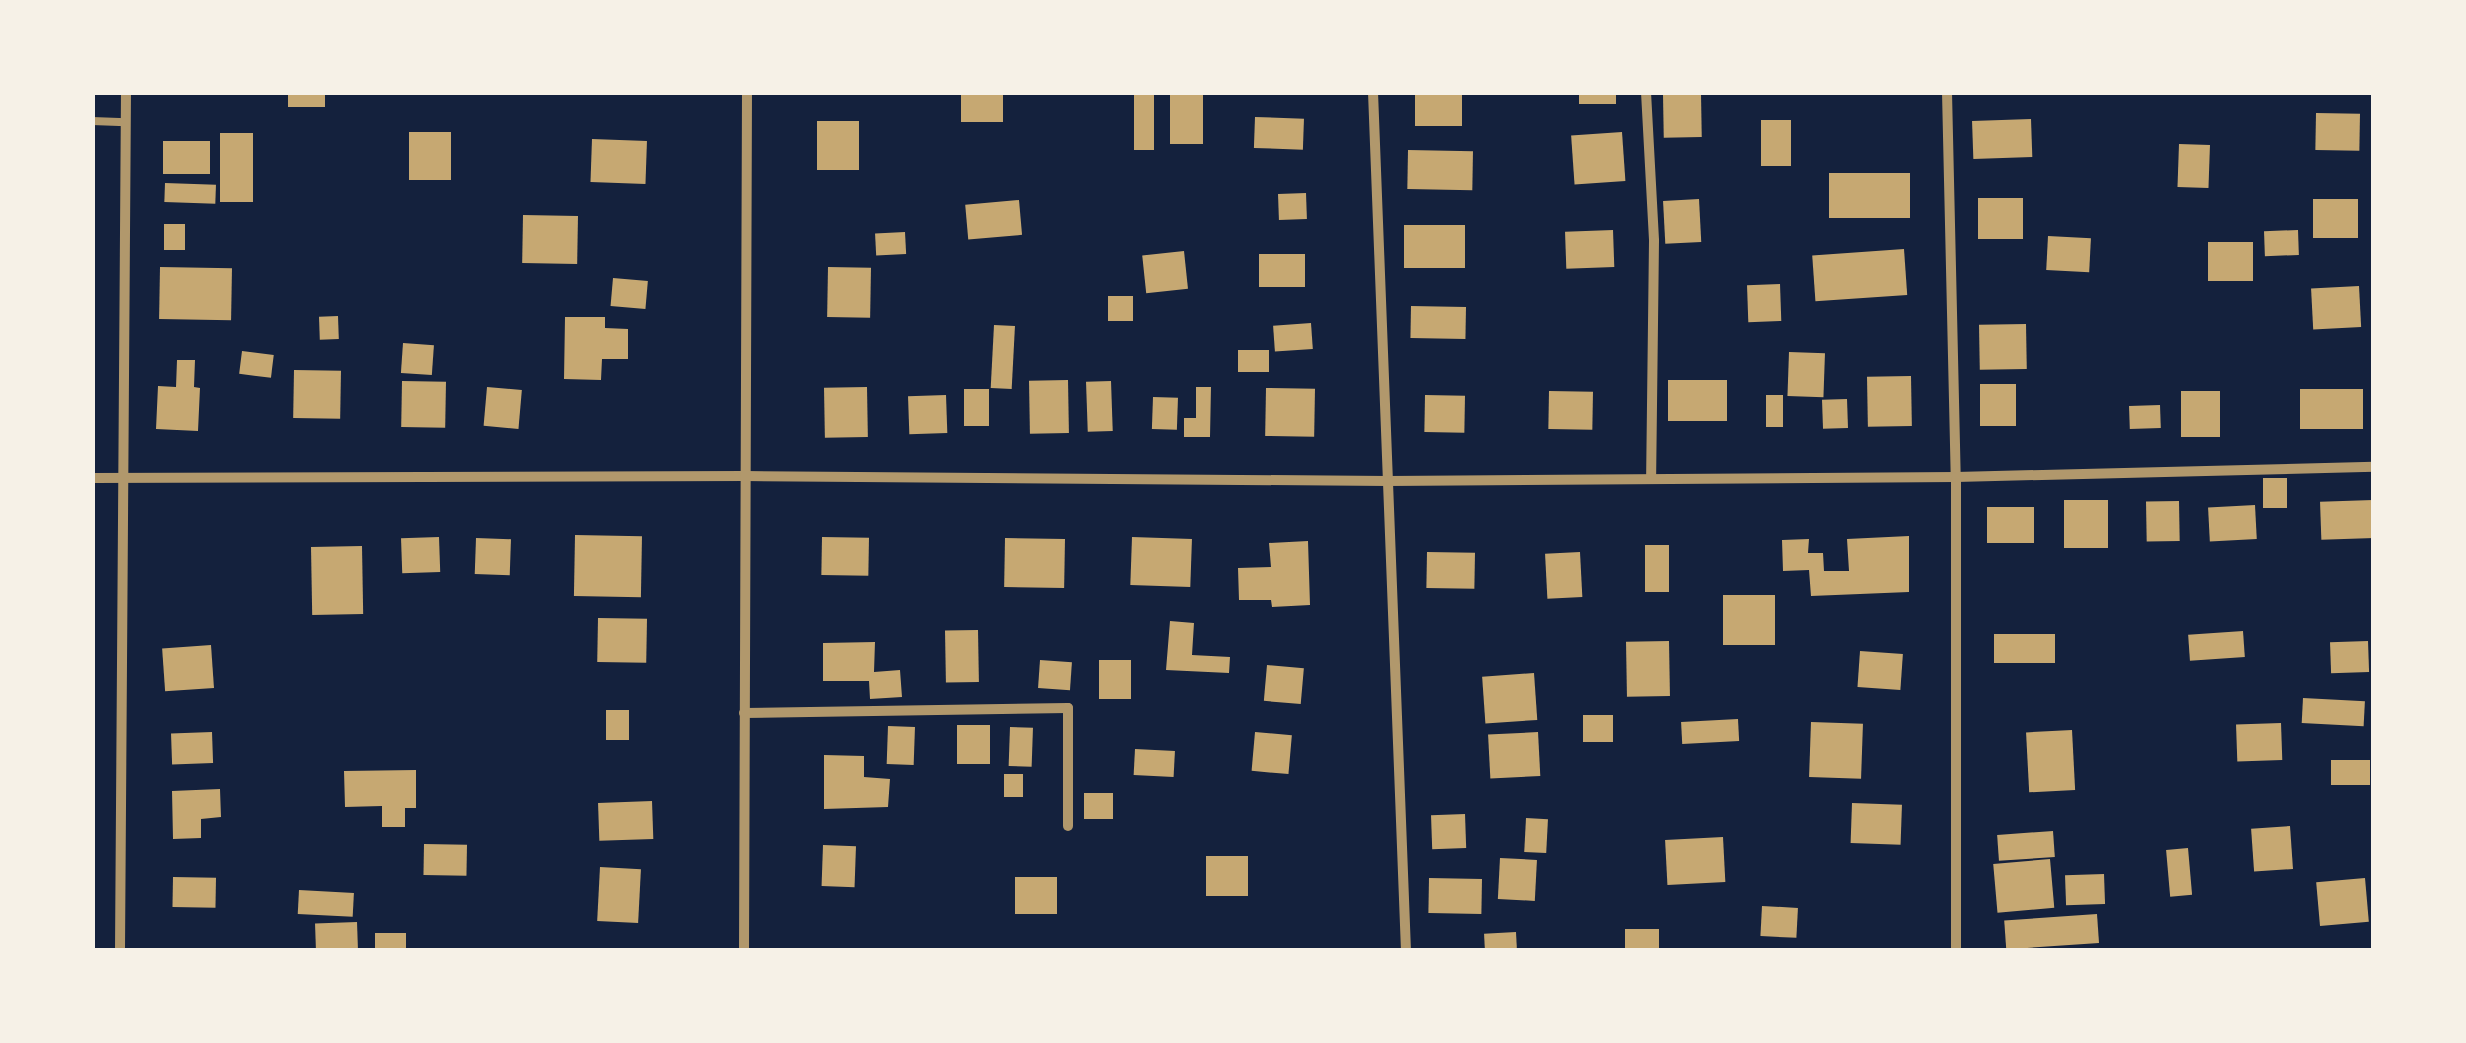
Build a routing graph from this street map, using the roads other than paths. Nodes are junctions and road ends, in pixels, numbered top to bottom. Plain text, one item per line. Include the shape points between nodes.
1 (126, 92) edge
2 (747, 92) edge
3 (1373, 92) edge
4 (1646, 92) edge
5 (1946, 92) edge
6 (92, 121) edge
7 (126, 122) junction
8 (2374, 467) edge
9 (746, 476) junction
10 (1956, 477) junction
11 (92, 478) edge
12 (126, 478) junction
13 (1650, 479) junction
14 (1388, 481) junction
15 (744, 713) junction
16 (1068, 826) dead end
17 (120, 950) edge
18 (744, 950) edge
19 (1406, 950) edge
20 (1956, 950) edge

1 - 7 street
2 - 9 street
3 - 14 street
4 - 13 street via 1654,241
5 - 10 street
6 - 7 lane
7 - 12 street
8 - 10 street
9 - 12 street
9 - 14 street
9 - 15 street
10 - 13 street
10 - 20 street
11 - 12 street
12 - 17 street
13 - 14 street
14 - 19 street
15 - 16 street via 1068,708
15 - 18 street

